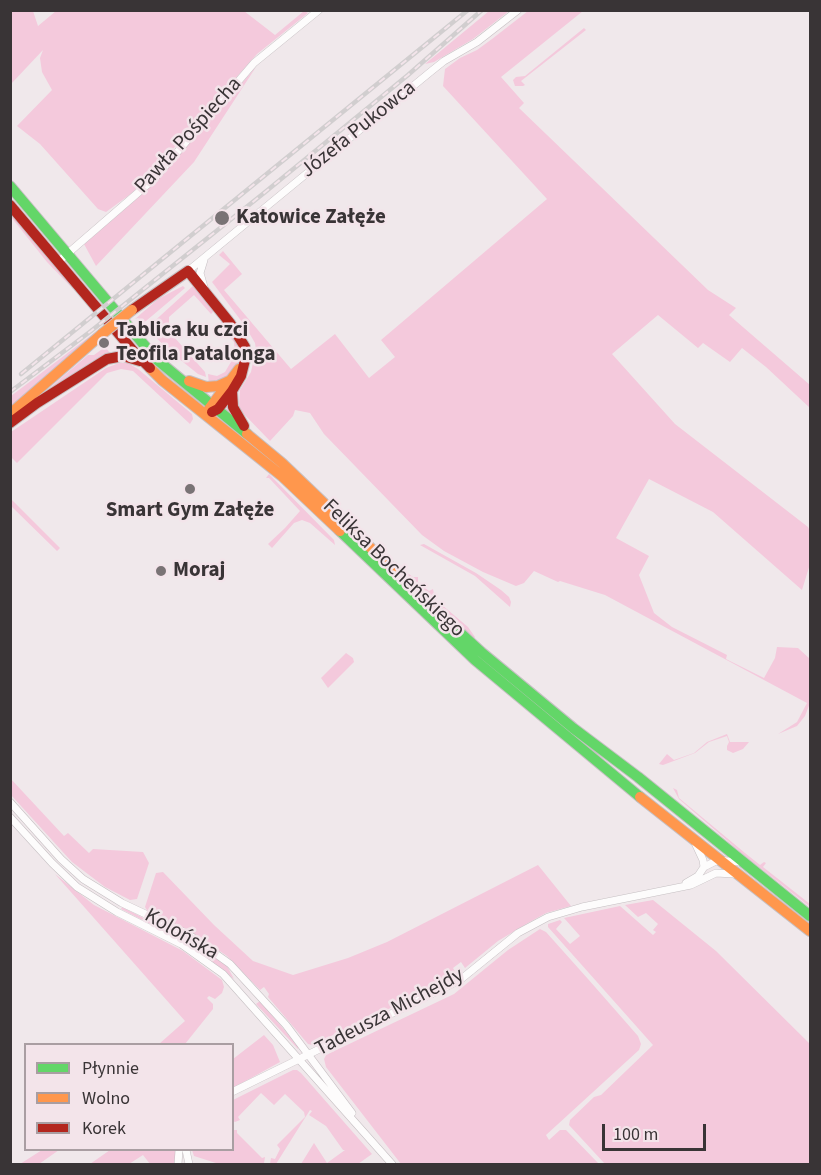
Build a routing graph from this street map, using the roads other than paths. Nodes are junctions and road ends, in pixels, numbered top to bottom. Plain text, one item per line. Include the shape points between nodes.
1 (320, 10) edge
2 (518, 10) edge
3 (10, 186) edge
4 (10, 204) edge
5 (68, 253) junction
6 (205, 258) junction
7 (59, 261) junction
8 (189, 272) junction
9 (207, 295) junction
10 (144, 363) junction
11 (176, 376) junction
12 (230, 386) junction
13 (215, 406) junction
14 (10, 414) edge
15 (206, 415) junction
16 (10, 423) edge
17 (249, 434) junction
18 (10, 802) edge
19 (10, 818) edge
20 (711, 836) junction
21 (693, 840) junction
22 (718, 860) junction
23 (743, 864) junction
24 (704, 867) junction
25 (712, 874) junction
26 (736, 874) junction
27 (678, 886) junction
28 (810, 916) edge
29 (810, 931) edge
30 (309, 1055) junction
31 (300, 1059) junction
32 (234, 1091) edge
33 (376, 1147) junction
34 (392, 1164) edge

1 - 5 street, Pawła Pośpiecha via 254,63 155,178
2 - 6 street, Józefa Pukowca via 477,42 444,61
3 - 5 main road, Feliksa Bocheńskiego
4 - 7 main road, Feliksa Bocheńskiego
5 - 7 street, Pawła Pośpiecha
5 - 11 main road, Feliksa Bocheńskiego via 147,349
6 - 8 street, Józefa Pukowca
6 - 9 street via 201,278
7 - 10 main road, Feliksa Bocheńskiego
8 - 9 main road
8 - 14 main road, Józefa Pukowca, bridge via 132,310
9 - 12 main road via 242,340 245,354 241,375
10 - 15 main road, Feliksa Bocheńskiego
10 - 16 main road via 126,357 107,359
11 - 12 main road via 206,387
11 - 13 main road, Feliksa Bocheńskiego
12 - 13 main road
12 - 17 main road via 233,407
13 - 15 main road
13 - 17 main road, Feliksa Bocheńskiego
15 - 21 main road, Feliksa Bocheńskiego via 298,491 475,660
17 - 20 main road, Feliksa Bocheńskiego via 465,639
18 - 30 street, Kolońska via 83,879 188,934 231,964
19 - 31 street, Kolońska via 77,886 216,968
20 - 22 street
20 - 23 main road, Feliksa Bocheńskiego
21 - 22 main road, Feliksa Bocheńskiego
21 - 24 street
22 - 23 street
22 - 24 street, Tadeusza Michejdy
22 - 25 street
22 - 26 main road, Feliksa Bocheńskiego
23 - 28 main road, Feliksa Bocheńskiego
24 - 27 street, Tadeusza Michejdy via 698,876
25 - 26 street, Tadeusza Michejdy
25 - 27 street, Tadeusza Michejdy via 697,883
26 - 29 main road, Feliksa Bocheńskiego
27 - 30 street, Tadeusza Michejdy via 548,917 518,933 460,980
30 - 31 street, Tadeusza Michejdy
30 - 33 street, Kolońska
31 - 32 street, Tadeusza Michejdy
31 - 33 street, Kolońska
33 - 34 street, Kolońska

